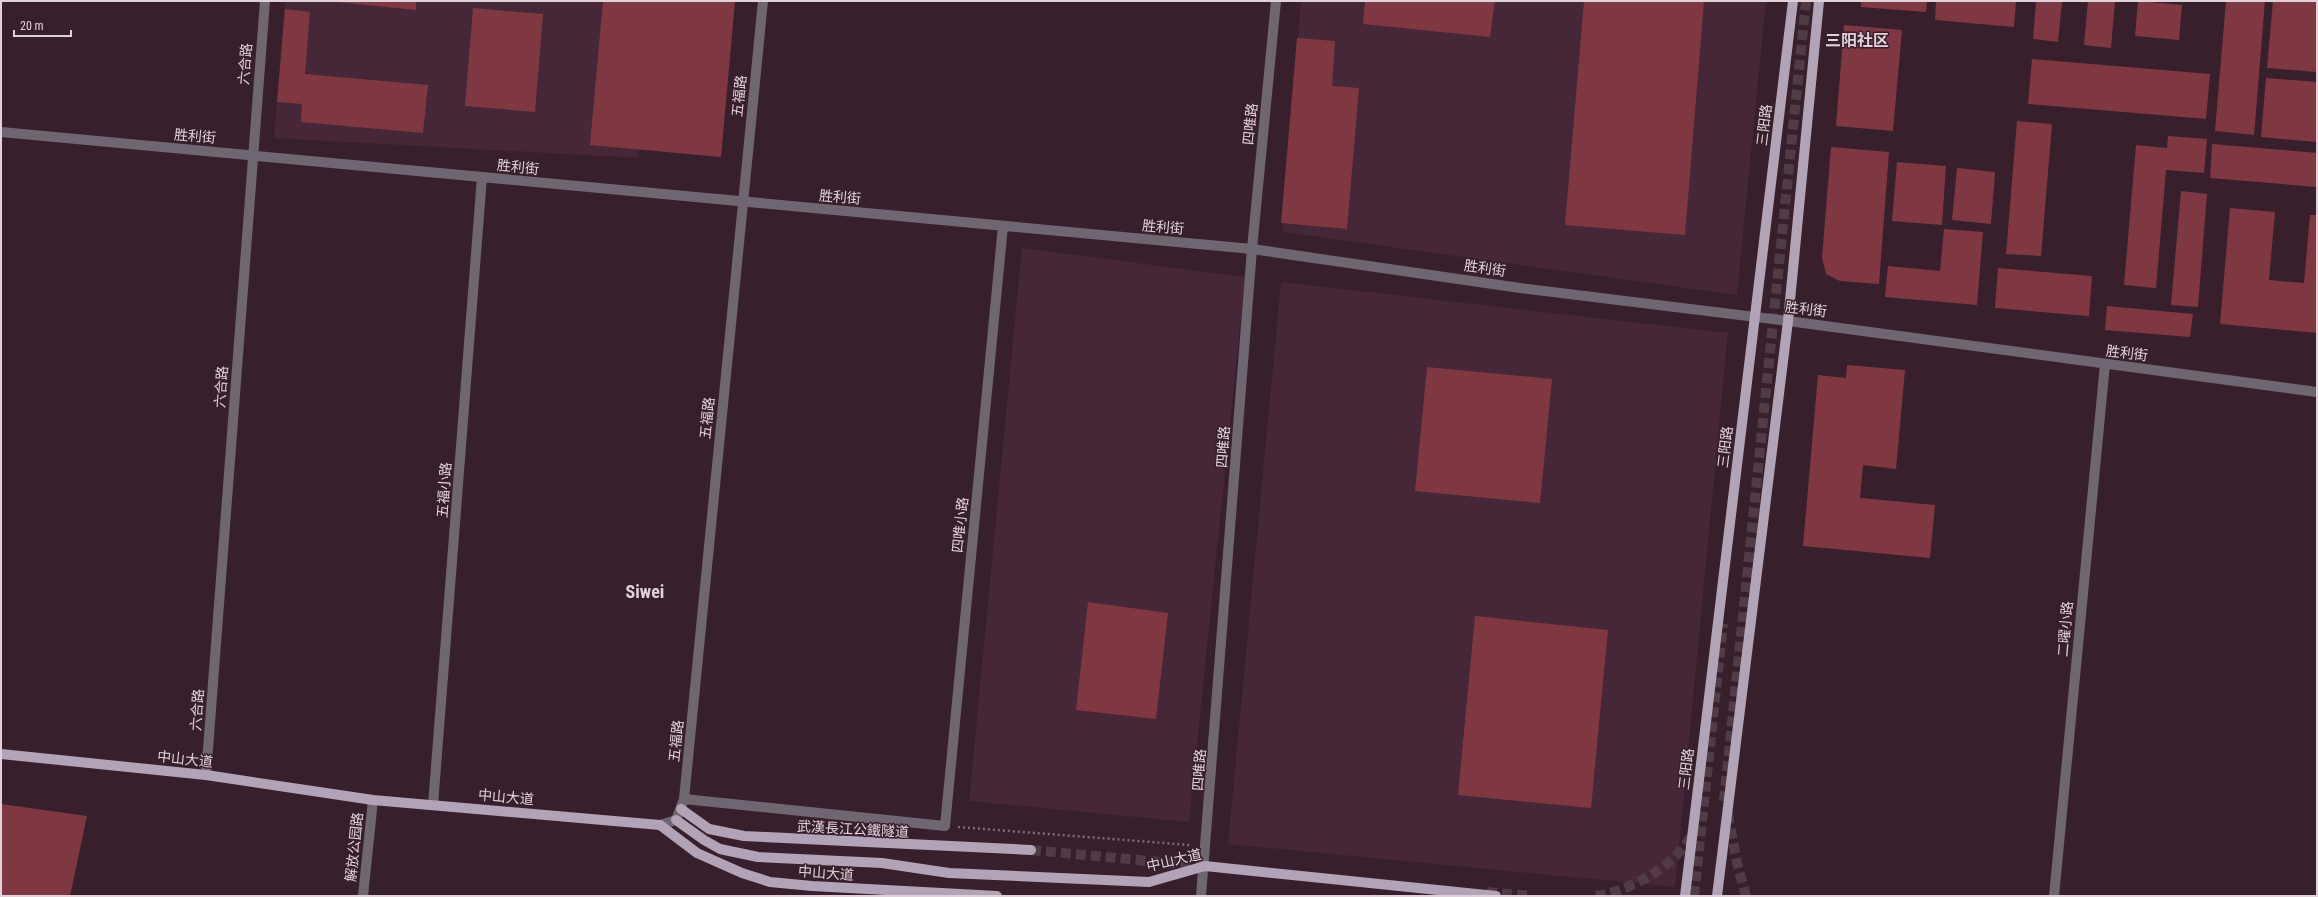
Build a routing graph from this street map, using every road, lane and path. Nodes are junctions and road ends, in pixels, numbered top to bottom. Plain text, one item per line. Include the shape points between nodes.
1 (265, 1) edge
2 (763, 1) edge
3 (1276, 1) edge
4 (1793, 1) edge
5 (1819, 1) edge
6 (1, 132) edge
7 (252, 156) junction
8 (482, 177) junction
9 (742, 203) junction
10 (1003, 226) junction
11 (1252, 249) junction
12 (1755, 318) junction
13 (1788, 320) junction
14 (2105, 364) junction
15 (2317, 392) edge
16 (1, 754) edge
17 (206, 775) junction
18 (684, 799) junction
19 (373, 800) junction
20 (433, 805) junction
21 (681, 809) junction
22 (676, 820) junction
23 (660, 825) junction
24 (945, 826) junction
25 (1207, 847) junction
26 (1031, 850) tunnel mouth
27 (1205, 866) junction
28 (363, 896) edge
29 (997, 896) edge
30 (1201, 896) edge
31 (1496, 896) edge
32 (1685, 896) edge
33 (1717, 896) edge
34 (2054, 896) edge

1 - 7 street, 六合路
2 - 9 street, 五福路
3 - 11 street, 四唯路
4 - 12 main road, 三阳路
5 - 13 main road
6 - 7 street, 胜利街
7 - 8 street, 胜利街
7 - 17 street, 六合路
8 - 9 street, 胜利街
8 - 20 street, 五福小路
9 - 10 street, 胜利街
9 - 18 street, 五福路
10 - 11 street, 胜利街
10 - 24 street, 四唯小路
11 - 12 street, 胜利街 via 1520,288
11 - 25 street, 四唯路
12 - 13 street, 胜利街
12 - 32 main road, 三阳路
13 - 14 street, 胜利街
13 - 33 main road
14 - 15 street, 胜利街
14 - 34 street, 二曜小路
16 - 17 main road, 中山大道
17 - 19 main road, 中山大道
18 - 21 street, 五福路
18 - 24 street
19 - 20 main road, 中山大道
19 - 28 street, 解放公园路
20 - 23 main road, 中山大道
21 - 22 street, 五福路
21 - 26 main road, 武漢長江公鐵隧道 via 709,829 744,836
22 - 23 street
22 - 27 main road, 中山大道 via 720,848 758,857 882,862 949,873 1148,882
23 - 29 main road, 中山大道 via 697,853 770,882
24 - 25 path
25 - 27 street, 四唯路
27 - 30 street, 四唯路
27 - 31 main road, 中山大道

